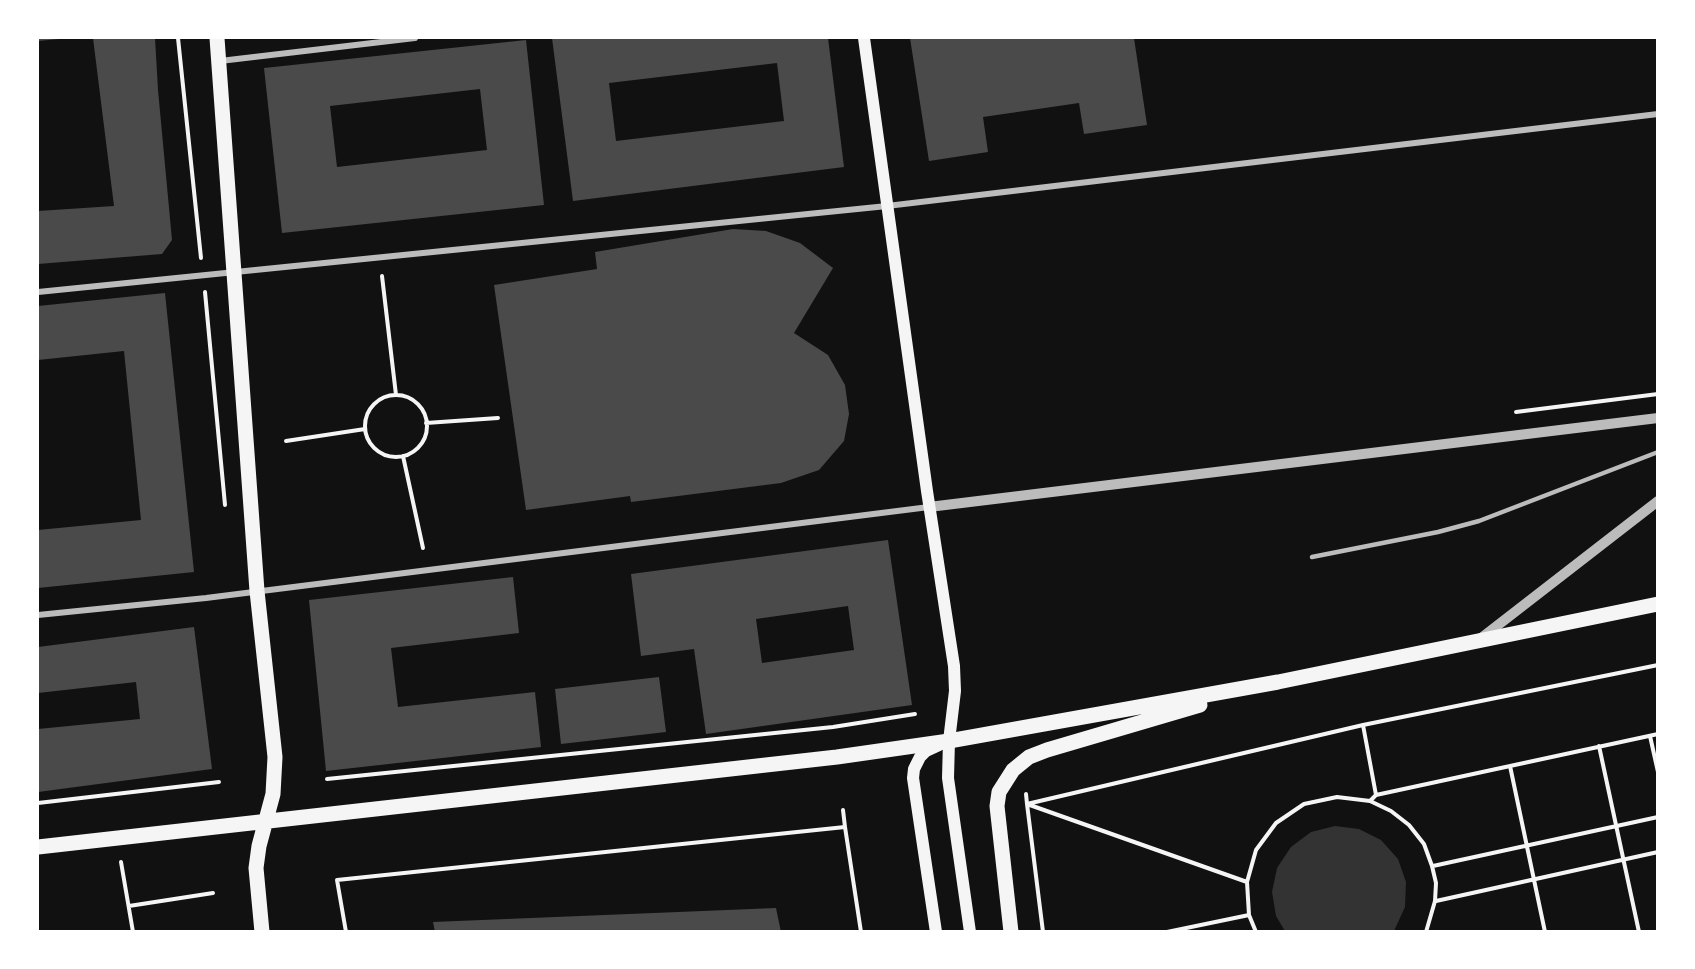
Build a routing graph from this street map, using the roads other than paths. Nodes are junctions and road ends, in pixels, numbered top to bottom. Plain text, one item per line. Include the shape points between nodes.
1 (217, 38) edge
2 (415, 38) edge
3 (864, 38) edge
4 (219, 61) junction
5 (1658, 114) edge
6 (887, 206) junction
7 (235, 272) junction
8 (38, 292) edge
9 (1658, 418) edge
10 (1658, 452) edge
11 (1658, 501) edge
12 (929, 507) junction
13 (1312, 557) dead end
14 (257, 591) junction
15 (1658, 604) edge
16 (38, 615) edge
17 (1477, 641) junction
18 (1278, 682) junction
19 (949, 741) junction
20 (266, 822) junction
21 (38, 847) edge
22 (262, 932) edge
23 (936, 932) edge
24 (970, 932) edge
25 (1011, 932) edge

1 - 4 main road
2 - 4 street
3 - 6 main road
4 - 7 main road
5 - 6 street
6 - 7 street
6 - 12 main road
7 - 8 street
7 - 14 main road
9 - 12 street
10 - 13 lane via 1479,520
11 - 17 street
12 - 14 street
12 - 19 main road via 954,666
14 - 16 street
14 - 20 main road via 275,757 275,780
15 - 17 main road
17 - 18 main road
18 - 19 main road
18 - 25 main road via 1047,750 1029,757 1013,770 999,792 997,806
19 - 20 main road
19 - 23 main road via 927,751 914,769
19 - 24 main road via 948,778
20 - 21 main road
20 - 22 main road via 258,855

